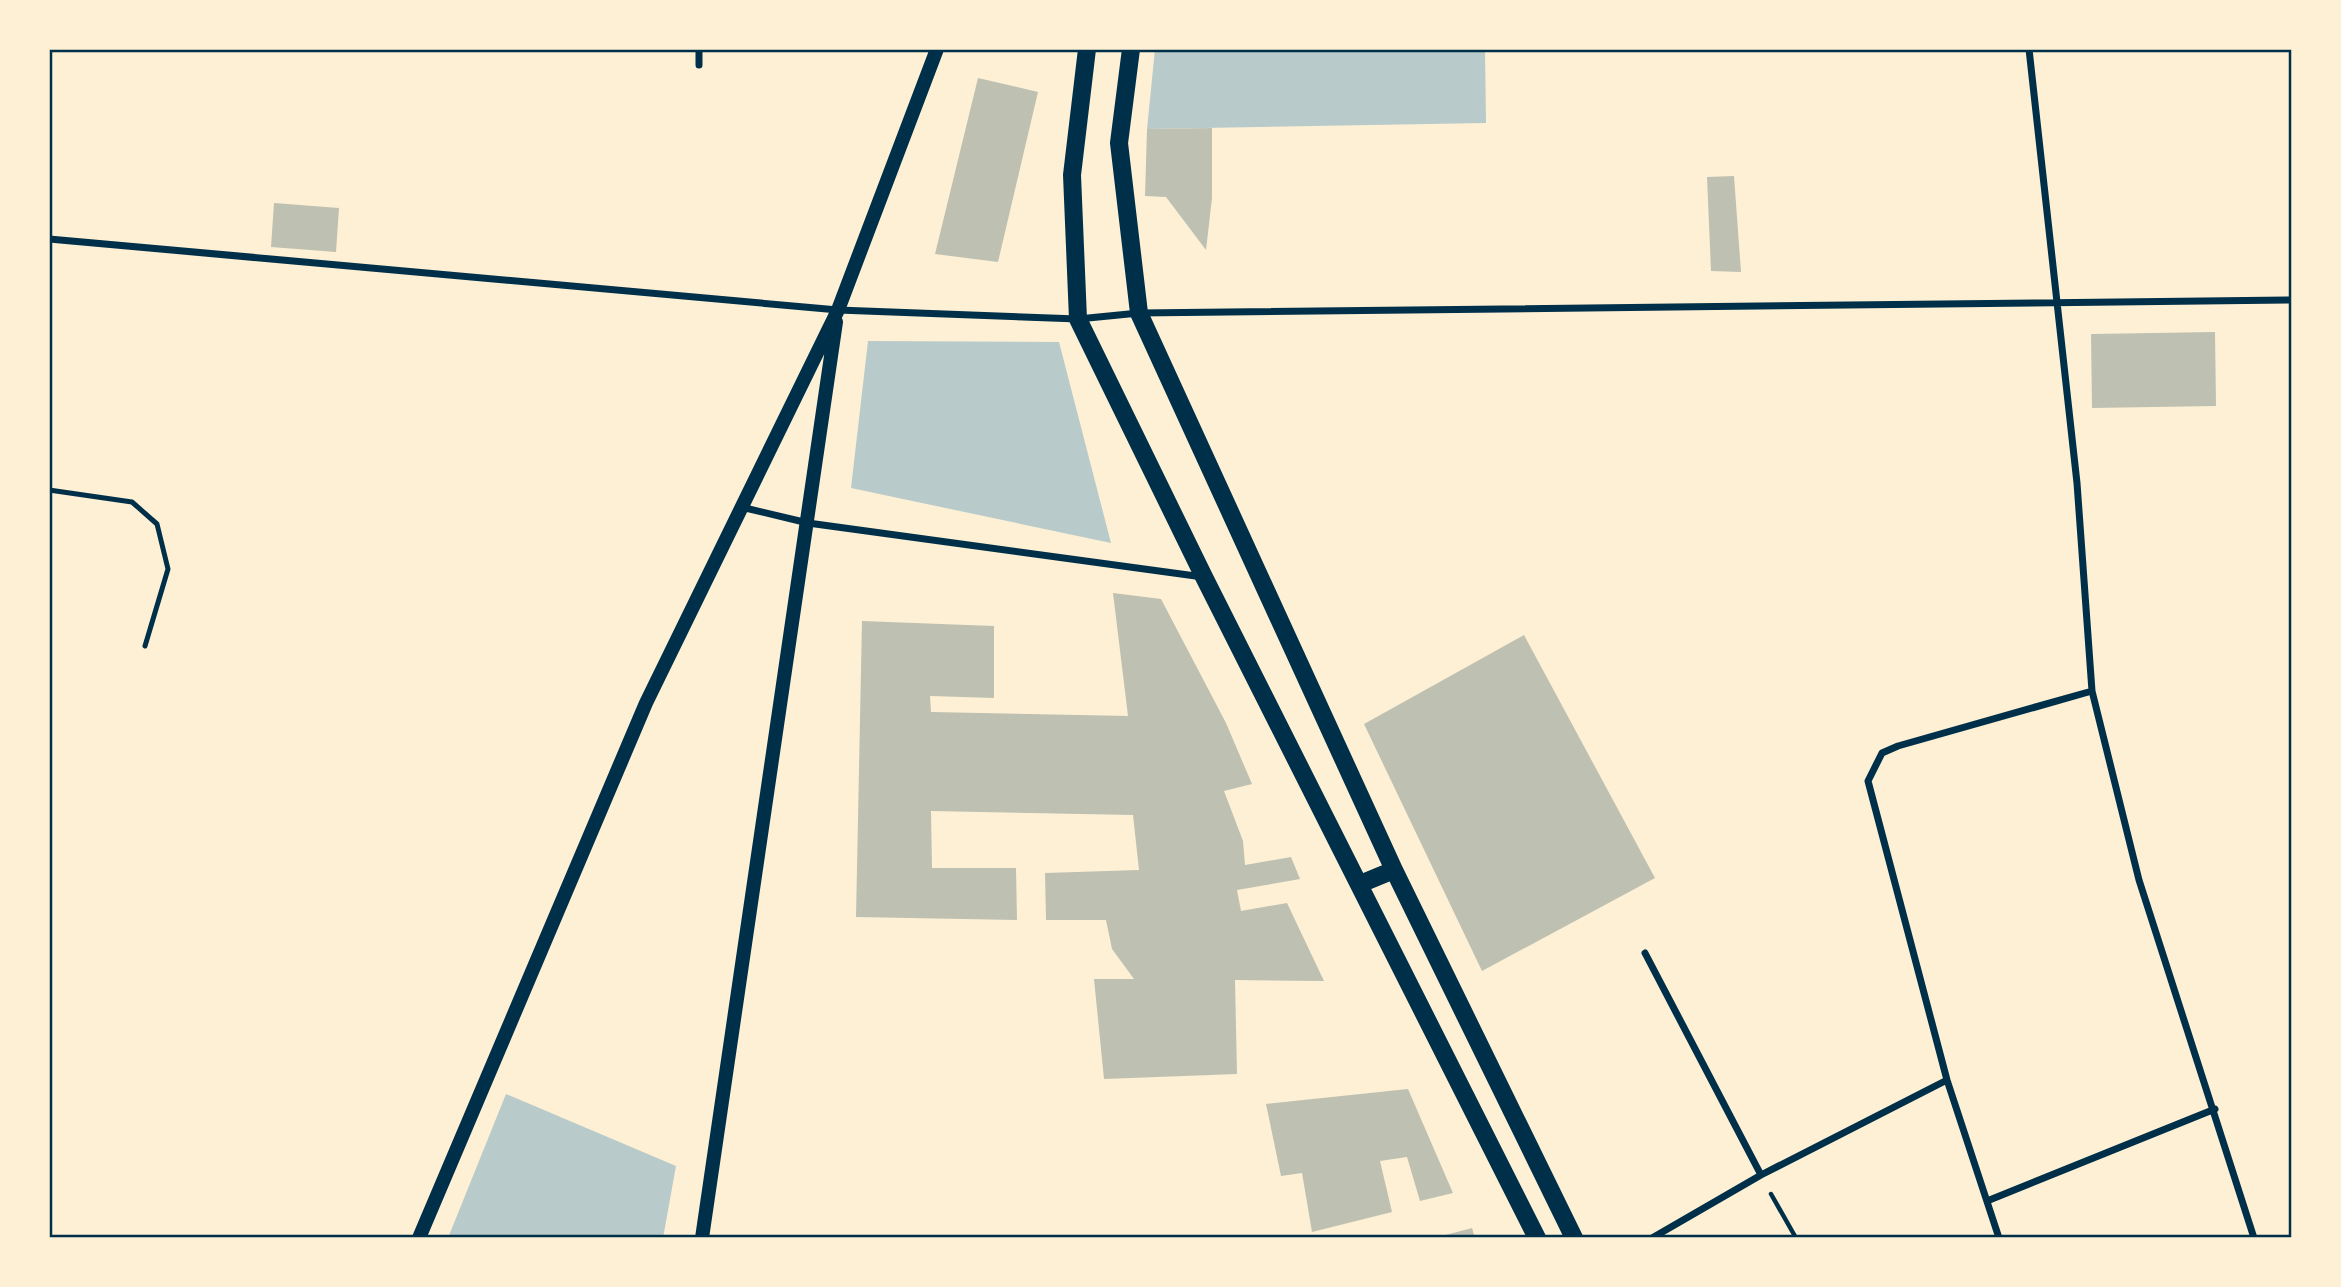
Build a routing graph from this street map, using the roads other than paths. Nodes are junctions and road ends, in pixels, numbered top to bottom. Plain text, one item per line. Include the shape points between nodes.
1 (699, 49) edge
2 (937, 49) edge
3 (1087, 49) edge
4 (1131, 49) edge
5 (2029, 49) edge
6 (699, 65) dead end
7 (49, 239) edge
8 (2292, 300) edge
9 (2059, 303) junction
10 (838, 310) junction
11 (1139, 313) junction
12 (1078, 318) junction
13 (49, 490) edge
14 (741, 508) junction
15 (808, 523) junction
16 (1204, 577) junction
17 (145, 646) dead end
18 (2092, 691) junction
19 (1394, 870) junction
20 (1360, 884) junction
21 (1645, 953) dead end
22 (1947, 1080) junction
23 (2215, 1110) junction
24 (1761, 1175) junction
25 (1987, 1201) junction
26 (419, 1238) edge
27 (702, 1238) edge
28 (1537, 1238) edge
29 (1574, 1238) edge
30 (1652, 1238) edge
31 (2000, 1238) edge
32 (2254, 1238) edge

1 - 6 street
2 - 10 main road
3 - 12 main road via 1072,175
4 - 11 main road via 1119,143
5 - 9 street
7 - 10 street
8 - 9 street
9 - 11 street
9 - 18 street
10 - 12 street
10 - 14 main road
10 - 15 main road
11 - 12 street
11 - 19 main road
12 - 16 main road
13 - 17 lane via 132,502 157,524 168,569
14 - 15 street
14 - 26 main road via 646,703
15 - 16 street
15 - 27 main road
16 - 20 main road
18 - 22 street via 1898,746 1882,753 1870,775 1868,788
18 - 23 street via 2139,880
19 - 20 main road
19 - 29 main road
20 - 28 main road
21 - 24 street
22 - 24 street
22 - 25 street
23 - 25 street
23 - 32 street
24 - 30 street
25 - 31 street

